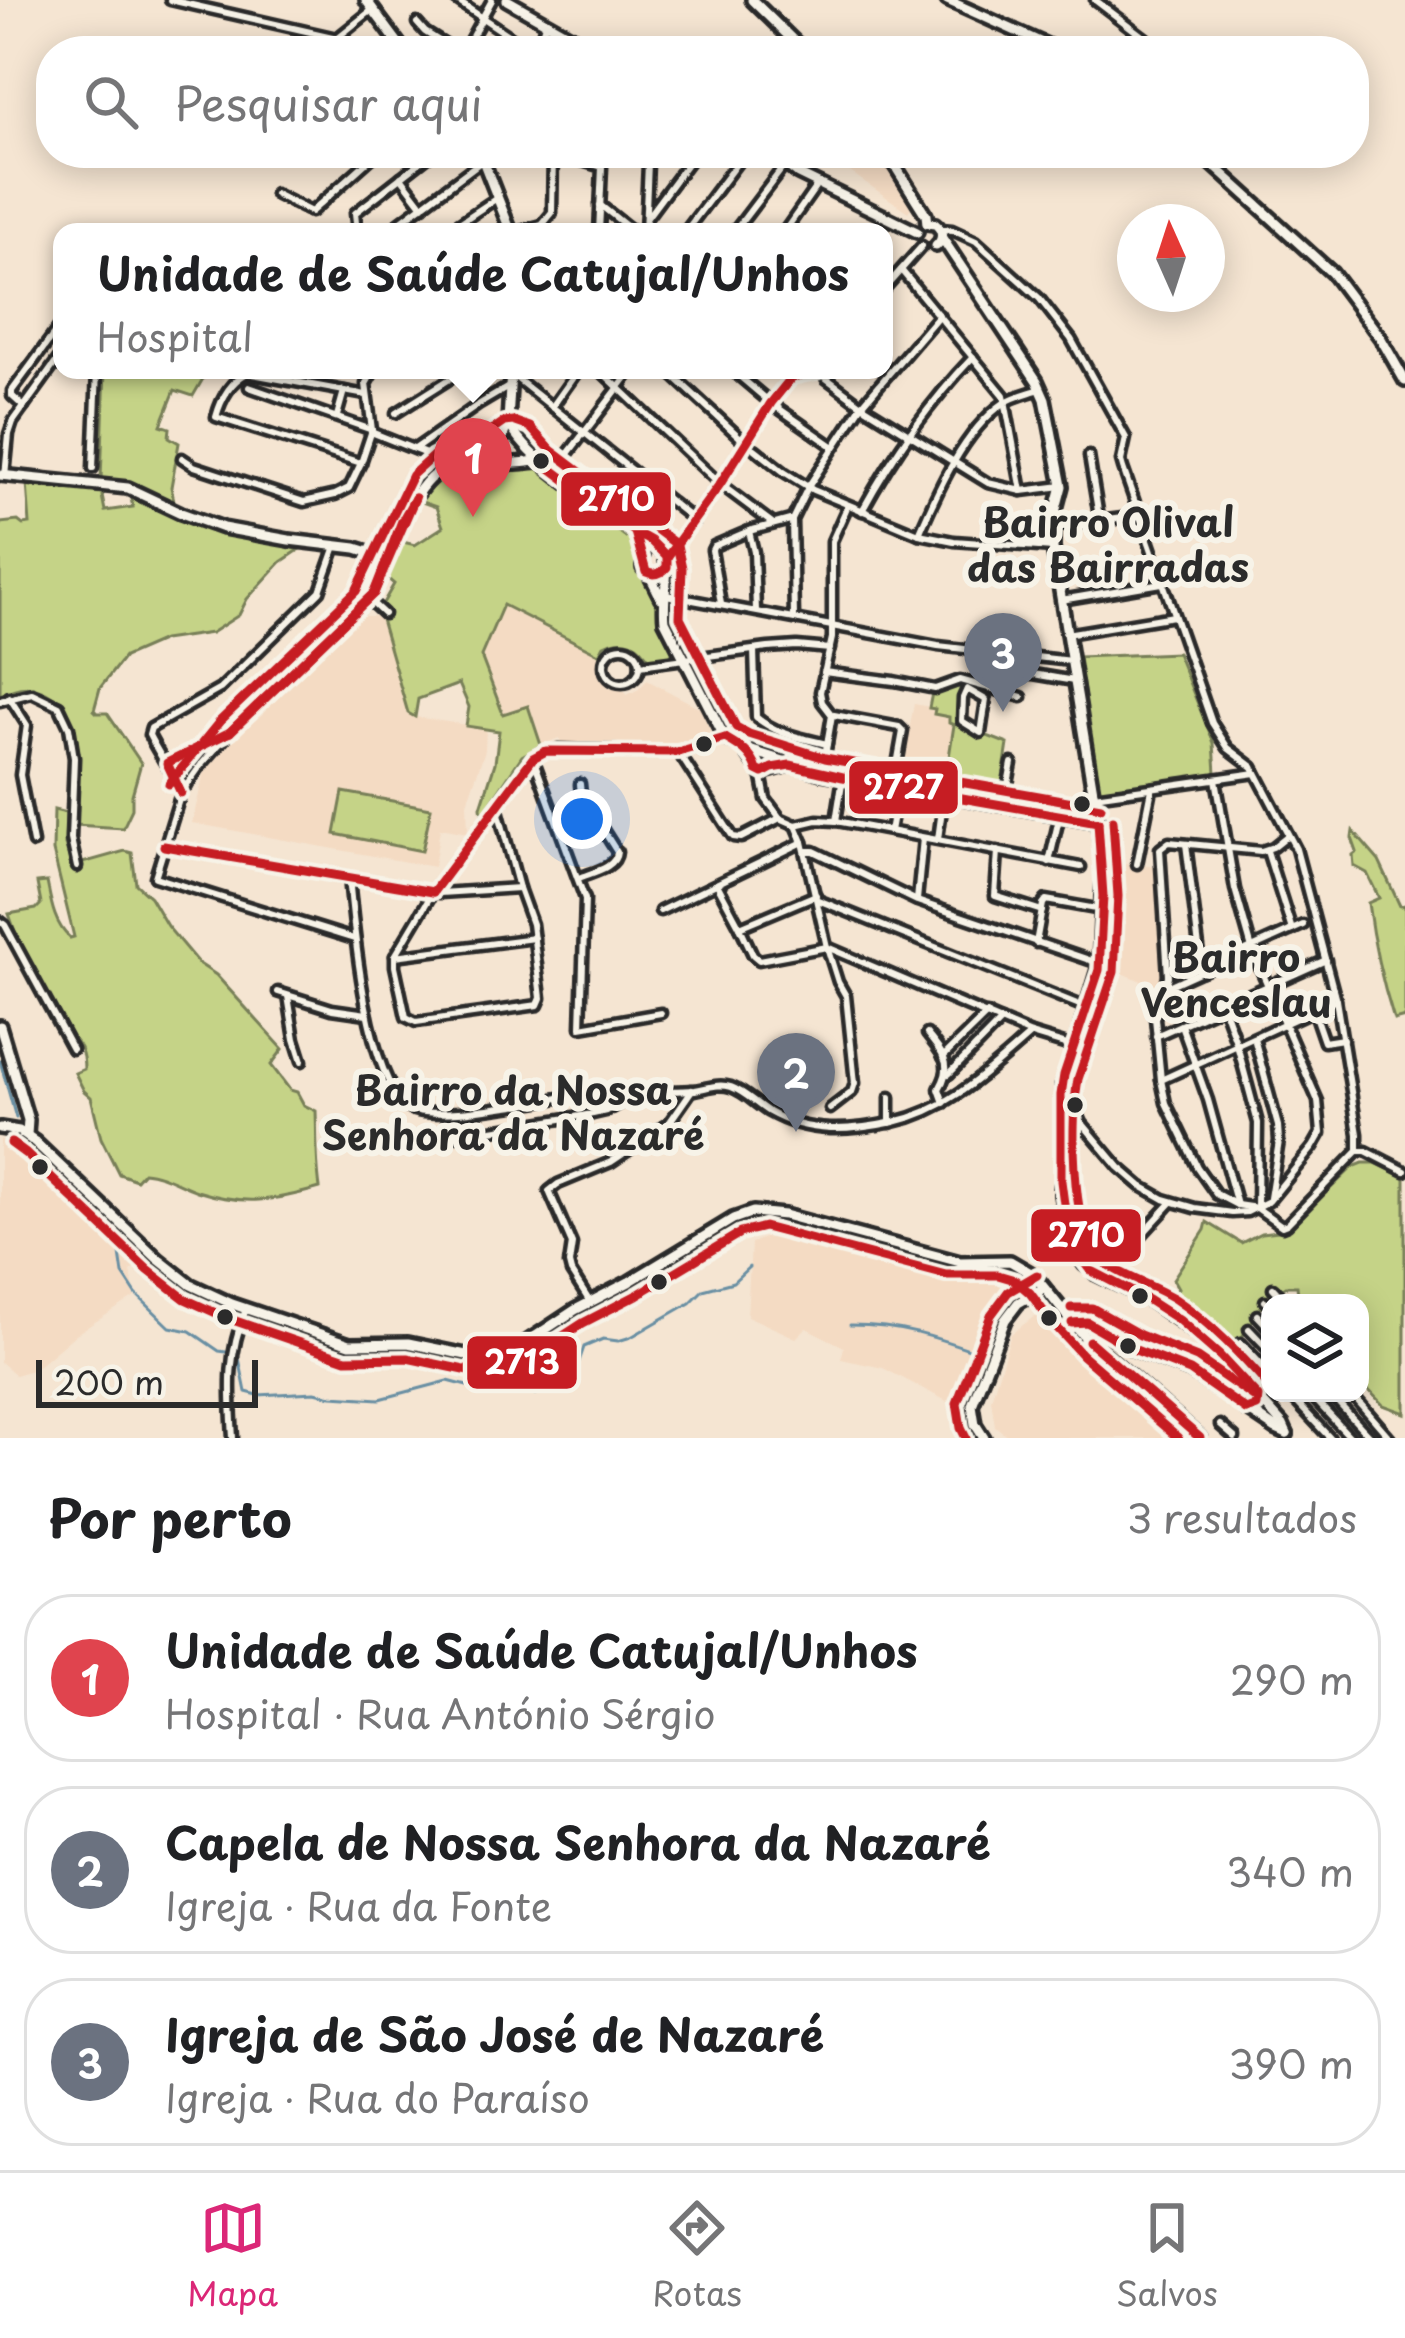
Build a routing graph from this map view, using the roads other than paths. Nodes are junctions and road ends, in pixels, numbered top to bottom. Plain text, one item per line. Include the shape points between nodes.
1 (170, 0) edge
2 (456, 0) edge
3 (492, 0) edge
4 (507, 0) edge
5 (752, 0) edge
6 (947, 0) edge
7 (1095, 0) edge
8 (369, 5) edge
9 (482, 17) junction
10 (418, 23) dead end
11 (545, 24) junction
12 (328, 36) edge
13 (339, 36) edge
14 (392, 36) edge
15 (432, 36) edge
16 (469, 36) edge
17 (509, 36) edge
18 (541, 36) edge
19 (568, 36) edge
20 (789, 36) edge
21 (1027, 36) edge
22 (1142, 36) edge
23 (360, 168) edge
24 (413, 168) edge
25 (469, 168) edge
26 (486, 168) edge
27 (554, 168) edge
28 (602, 168) edge
29 (648, 168) edge
30 (684, 168) edge
31 (733, 168) edge
32 (782, 168) edge
33 (788, 168) edge
34 (896, 168) edge
35 (1217, 168) edge
36 (401, 177) junction
37 (817, 184) junction
38 (275, 194) dead end
39 (497, 198) junction
40 (423, 206) junction
41 (599, 206) junction
42 (646, 219) junction
43 (356, 223) edge
44 (400, 223) edge
45 (460, 223) edge
46 (510, 223) edge
47 (544, 223) edge
48 (599, 223) edge
49 (622, 223) edge
50 (646, 223) edge
51 (692, 223) edge
52 (741, 223) edge
53 (790, 223) edge
54 (927, 223) junction
55 (917, 232) junction
56 (939, 238) junction
57 (922, 246) junction
58 (902, 270) junction
59 (893, 279) edge
60 (939, 315) junction
61 (53, 334) edge
62 (973, 357) junction
63 (53, 367) edge
64 (893, 369) edge
65 (1403, 375) edge
66 (97, 379) edge
67 (240, 379) edge
68 (279, 379) edge
69 (369, 379) edge
70 (450, 379) edge
71 (508, 379) edge
72 (510, 379) edge
73 (513, 379) edge
74 (571, 379) edge
75 (611, 379) edge
76 (626, 379) edge
77 (677, 379) edge
78 (743, 379) edge
79 (789, 379) edge
80 (827, 379) edge
81 (884, 379) edge
82 (620, 387) junction
83 (249, 388) dead end
84 (1040, 389) junction
85 (344, 391) junction
86 (366, 395) junction
87 (1005, 402) junction
88 (771, 403) junction
89 (862, 405) junction
90 (552, 406) junction
91 (24, 407) junction
92 (396, 413) dead end
93 (337, 418) junction
94 (508, 422) junction
95 (371, 431) junction
96 (585, 432) junction
97 (4, 434) edge
98 (908, 434) junction
99 (520, 440) junction
100 (500, 443) junction
101 (746, 443) junction
102 (835, 447) junction
103 (415, 449) junction
104 (755, 449) dead end
105 (1089, 456) dead end
106 (182, 458) dead end
107 (474, 461) junction
108 (542, 461) junction
109 (953, 462) junction
110 (361, 463) junction
111 (513, 463) junction
112 (451, 464) junction
113 (93, 468) dead end
114 (558, 473) junction
115 (3, 476) edge
116 (721, 484) junction
117 (1062, 486) junction
118 (808, 487) junction
119 (1022, 491) junction
120 (848, 505) junction
121 (862, 511) junction
122 (1139, 516) junction
123 (694, 520) junction
124 (792, 520) junction
125 (1100, 523) junction
126 (772, 524) junction
127 (1053, 527) junction
128 (748, 531) junction
129 (635, 532) junction
130 (919, 534) junction
131 (336, 546) junction
132 (1053, 548) junction
133 (643, 556) junction
134 (388, 558) junction
135 (665, 558) junction
136 (649, 574) junction
137 (1162, 583) junction
138 (663, 597) junction
139 (368, 600) junction
140 (1061, 600) junction
141 (721, 604) junction
142 (756, 611) junction
143 (384, 614) dead end
144 (1174, 616) junction
145 (794, 618) junction
146 (832, 625) junction
147 (1066, 634) junction
148 (830, 649) junction
149 (754, 650) junction
150 (994, 651) junction
151 (683, 660) junction
152 (1071, 661) junction
153 (640, 665) junction
154 (992, 667) junction
155 (824, 672) junction
156 (990, 677) dead end
157 (1074, 681) junction
158 (973, 686) junction
159 (1022, 697) dead end
160 (4, 699) edge
161 (832, 715) junction
162 (230, 732) junction
163 (725, 738) junction
164 (827, 744) junction
165 (679, 752) junction
166 (533, 758) junction
167 (167, 763) junction
168 (765, 764) junction
169 (1012, 764) dead end
170 (1256, 772) junction
171 (821, 773) junction
172 (843, 777) junction
173 (1216, 779) junction
174 (580, 784) dead end
175 (895, 787) junction
176 (1152, 789) junction
177 (181, 793) junction
178 (944, 795) junction
179 (1094, 796) junction
180 (497, 806) junction
181 (1004, 806) junction
182 (780, 818) junction
183 (836, 821) junction
184 (1098, 822) junction
185 (1058, 823) dead end
186 (796, 825) junction
187 (890, 831) junction
188 (1288, 835) junction
189 (923, 838) junction
190 (938, 840) junction
191 (33, 843) dead end
192 (1186, 844) junction
193 (164, 846) junction
194 (804, 846) junction
195 (1226, 848) junction
196 (1267, 850) junction
197 (998, 851) junction
198 (1049, 862) junction
199 (1137, 864) dead end
200 (77, 866) dead end
201 (1081, 867) dead end
202 (349, 877) junction
203 (579, 878) junction
204 (718, 884) junction
205 (519, 888) junction
206 (433, 892) junction
207 (817, 898) junction
208 (917, 901) junction
209 (0, 909) edge
210 (1102, 910) junction
211 (660, 911) dead end
212 (1042, 911) junction
213 (3, 923) edge
214 (1303, 925) dead end
215 (740, 927) junction
216 (1292, 930) junction
217 (533, 938) junction
218 (355, 940) junction
219 (1036, 944) junction
220 (826, 947) junction
221 (1252, 949) junction
222 (395, 956) junction
223 (1326, 959) junction
224 (1100, 963) junction
225 (1202, 971) junction
226 (1268, 986) junction
227 (1166, 987) junction
228 (278, 992) dead end
229 (287, 996) junction
230 (1336, 1000) junction
231 (1223, 1006) junction
232 (1087, 1008) junction
233 (1313, 1010) junction
234 (661, 1012) dead end
235 (368, 1014) junction
236 (987, 1015) junction
237 (1001, 1021) junction
238 (1285, 1022) junction
239 (1181, 1024) junction
240 (0, 1026) edge
241 (928, 1034) dead end
242 (1031, 1034) junction
243 (1156, 1036) junction
244 (1253, 1037) junction
245 (1343, 1039) junction
246 (2, 1041) edge
247 (1238, 1045) junction
248 (1074, 1047) junction
249 (72, 1049) dead end
250 (943, 1058) junction
251 (302, 1061) dead end
252 (1197, 1064) junction
253 (1067, 1067) junction
254 (948, 1075) junction
255 (1161, 1080) junction
256 (692, 1090) junction
257 (640, 1091) junction
258 (890, 1097) dead end
259 (944, 1103) junction
260 (830, 1109) dead end
261 (890, 1123) junction
262 (0, 1128) edge
263 (23, 1133) junction
264 (406, 1137) dead end
265 (1358, 1150) junction
266 (1405, 1171) edge
267 (1269, 1201) junction
268 (1172, 1202) junction
269 (1237, 1204) junction
270 (1257, 1208) junction
271 (1084, 1264) junction
272 (1045, 1288) junction
273 (1274, 1288) dead end
274 (1279, 1294) edge
275 (591, 1302) junction
276 (246, 1309) junction
277 (1257, 1315) dead end
278 (1261, 1319) edge
279 (1072, 1323) junction
280 (1250, 1329) dead end
281 (1261, 1341) edge
282 (1241, 1342) dead end
283 (1261, 1364) edge
284 (1258, 1397) junction
285 (1296, 1402) edge
286 (1318, 1402) edge
287 (1337, 1402) edge
288 (1359, 1402) edge
289 (1246, 1410) junction
290 (1220, 1425) dead end
291 (1290, 1436) edge
292 (233, 1438) edge
293 (984, 1438) edge
294 (1200, 1438) edge
295 (1235, 1438) edge
296 (1330, 1438) edge
297 (1351, 1438) edge
298 (1371, 1438) edge
299 (1390, 1438) edge

1 - 12 street
2 - 9 street
3 - 9 street
4 - 11 street
5 - 20 street
6 - 21 street
7 - 22 street
8 - 13 street
8 - 14 street
9 - 16 street
9 - 17 street
10 - 15 street
11 - 18 street
11 - 19 street
23 - 38 street via 311,212
24 - 36 street
25 - 40 street
26 - 39 street
27 - 47 street via 552,213
28 - 41 street
29 - 42 street
30 - 42 street
31 - 51 street
32 - 52 street
33 - 37 street
34 - 54 street
35 - 65 street via 1332,273
36 - 40 street
36 - 43 street via 355,213
37 - 53 street
37 - 55 street
39 - 45 street
39 - 46 street
40 - 44 street
41 - 48 street
41 - 49 street
42 - 50 street
54 - 55 street
54 - 56 street
55 - 57 street
56 - 57 street
56 - 84 street
56 - 122 street via 952,230 976,241 1071,339 1126,438 1121,461
57 - 58 street
58 - 59 street
58 - 60 street
60 - 62 street
60 - 64 street
61 - 91 street via 12,391
62 - 87 street
62 - 98 street
63 - 91 street
66 - 113 street
67 - 110 street via 216,417
68 - 85 street
69 - 86 street
70 - 92 street
71 - 103 street
72 - 94 street
73 - 90 street
74 - 90 street
75 - 82 street
76 - 82 street
77 - 101 street
78 - 88 street
79 - 88 street
80 - 89 street
81 - 89 street
82 - 96 street
82 - 116 street
83 - 93 street
84 - 87 street
84 - 117 street
85 - 86 street
85 - 93 street
86 - 95 street
87 - 109 street
87 - 119 street
88 - 101 street
88 - 102 street
89 - 98 street
89 - 102 street
90 - 96 street
91 - 97 street
93 - 95 street
94 - 99 street
94 - 100 street
95 - 103 street
95 - 110 street
96 - 114 street
96 - 123 street
97 - 115 street
98 - 109 street
98 - 121 street
99 - 100 street
99 - 108 street
99 - 111 street via 525,454
100 - 107 street
100 - 111 street via 499,456
101 - 116 street
102 - 118 street
103 - 112 street
104 - 118 street
105 - 125 street
106 - 110 street via 304,502 349,488
107 - 111 street
107 - 112 street
108 - 111 street
108 - 114 street
109 - 119 street
109 - 130 street
112 - 134 street via 416,495
114 - 129 street
115 - 131 street via 128,488 223,528
116 - 123 street
116 - 126 street
117 - 119 street
117 - 127 street
118 - 120 street
118 - 124 street
120 - 121 street
120 - 146 street via 832,541
121 - 130 street
122 - 125 street
122 - 137 street
123 - 135 street
124 - 126 street
124 - 145 street
125 - 127 street
126 - 128 street
127 - 132 street
128 - 141 street via 712,550
128 - 142 street
129 - 133 street
129 - 135 street
130 - 132 street
131 - 134 street
131 - 167 street via 320,591 220,689 151,728
132 - 140 street
133 - 135 street via 652,549
133 - 136 street
134 - 139 street
135 - 136 street via 661,574
135 - 138 street
136 - 138 street
137 - 140 street
137 - 144 street
138 - 141 street
138 - 151 street
139 - 143 street
139 - 162 street
140 - 147 street
141 - 142 street
142 - 145 street
144 - 147 street
144 - 170 street via 1212,723
145 - 146 street
146 - 148 street
146 - 150 street
147 - 152 street
148 - 149 street
148 - 155 street
149 - 151 street
149 - 164 street via 756,717
150 - 152 street
150 - 154 street
151 - 153 street
151 - 163 street
152 - 157 street
153 - 153 street via 622,647 605,667 626,682
154 - 156 street
154 - 157 street
155 - 158 street via 935,689 960,680
155 - 161 street via 820,692
157 - 179 street
158 - 158 street via 986,700 981,733 962,721 962,698
158 - 159 street
160 - 191 street via 27,725 20,775
160 - 200 street via 46,697 69,727
161 - 164 street
161 - 175 street via 903,731
162 - 167 street
162 - 177 street
163 - 165 street
163 - 168 street
164 - 171 street
165 - 166 street via 559,749
165 - 182 street via 733,837
166 - 180 street
166 - 203 street
167 - 177 street
168 - 171 street
168 - 182 street via 766,799
169 - 181 street
170 - 173 street
170 - 188 street
171 - 172 street
172 - 175 street
172 - 183 street
173 - 176 street
173 - 195 street
174 - 203 street via 617,857
175 - 178 street
175 - 187 street
176 - 179 street
176 - 199 street
177 - 193 street
178 - 181 street
178 - 190 street
179 - 184 street
180 - 205 street
180 - 206 street
181 - 184 street
182 - 186 street
183 - 186 street
183 - 187 street
184 - 210 street
185 - 198 street
186 - 194 street
187 - 189 street
188 - 196 street
188 - 223 street
189 - 190 street
189 - 208 street
190 - 197 street
192 - 195 street
192 - 225 street
192 - 227 street via 1160,848
193 - 202 street
193 - 218 street via 155,877
194 - 204 street
194 - 207 street
194 - 208 street
195 - 196 street
195 - 221 street
196 - 216 street
197 - 198 street
197 - 212 street via 995,896
198 - 201 street
202 - 206 street
202 - 218 street
203 - 234 street via 579,1023
204 - 211 street
204 - 215 street
205 - 206 street
205 - 217 street
206 - 222 street
207 - 215 street
207 - 220 street
207 - 232 street
208 - 219 street
209 - 213 street
210 - 212 street via 1046,900
210 - 224 street
212 - 219 street
213 - 249 street
214 - 216 street
215 - 220 street via 759,960
216 - 221 street
217 - 222 street
217 - 222 street via 538,1004 416,1022 406,1017
218 - 235 street
219 - 224 street
220 - 236 street
220 - 260 street via 848,1007 855,1083
221 - 225 street
221 - 226 street
223 - 226 street
223 - 230 street
224 - 232 street
225 - 227 street
226 - 231 street
226 - 238 street
227 - 243 street
228 - 229 street
229 - 235 street
229 - 251 street
230 - 233 street
230 - 245 street
231 - 239 street
231 - 247 street
232 - 248 street
233 - 238 street
233 - 245 street via 1324,1042
235 - 257 street via 399,1099 417,1113
236 - 237 street
236 - 250 street
237 - 242 street
237 - 254 street
238 - 244 street
238 - 267 street via 1318,1101 1321,1133
239 - 243 street
239 - 252 street
240 - 246 street
241 - 250 street
242 - 248 street
242 - 259 street
243 - 255 street
244 - 247 street
244 - 267 street via 1278,1126
245 - 265 street
246 - 263 street via 28,1120
247 - 252 street
247 - 270 street via 1258,1123
248 - 253 street
250 - 254 street
252 - 255 street
252 - 269 street
253 - 268 street via 1082,1123 1119,1167
253 - 271 street via 1061,1195
254 - 259 street via 939,1088
255 - 269 street via 1197,1167 1216,1194
256 - 257 street
256 - 261 street via 735,1088 770,1112 824,1131
256 - 275 street via 669,1123 549,1191 572,1244 571,1272
257 - 264 street via 593,1114
258 - 261 street
259 - 261 street
262 - 263 street
263 - 276 street via 178,1276
265 - 266 street
265 - 270 street via 1287,1224
267 - 270 street
268 - 270 street via 1232,1213
268 - 271 street via 1115,1264
269 - 270 street
271 - 284 street via 1200,1336
272 - 275 street via 1010,1261 960,1262 759,1212 733,1219
272 - 279 street
272 - 293 street via 1005,1320 972,1405
273 - 274 street
275 - 276 street via 516,1349 476,1357 408,1343 338,1342
276 - 292 street via 230,1370
277 - 278 street
279 - 289 street via 1190,1371
279 - 294 street
280 - 281 street
282 - 283 street
284 - 289 street
284 - 291 street
285 - 296 street
286 - 297 street
287 - 298 street
288 - 299 street
289 - 291 street
290 - 295 street

